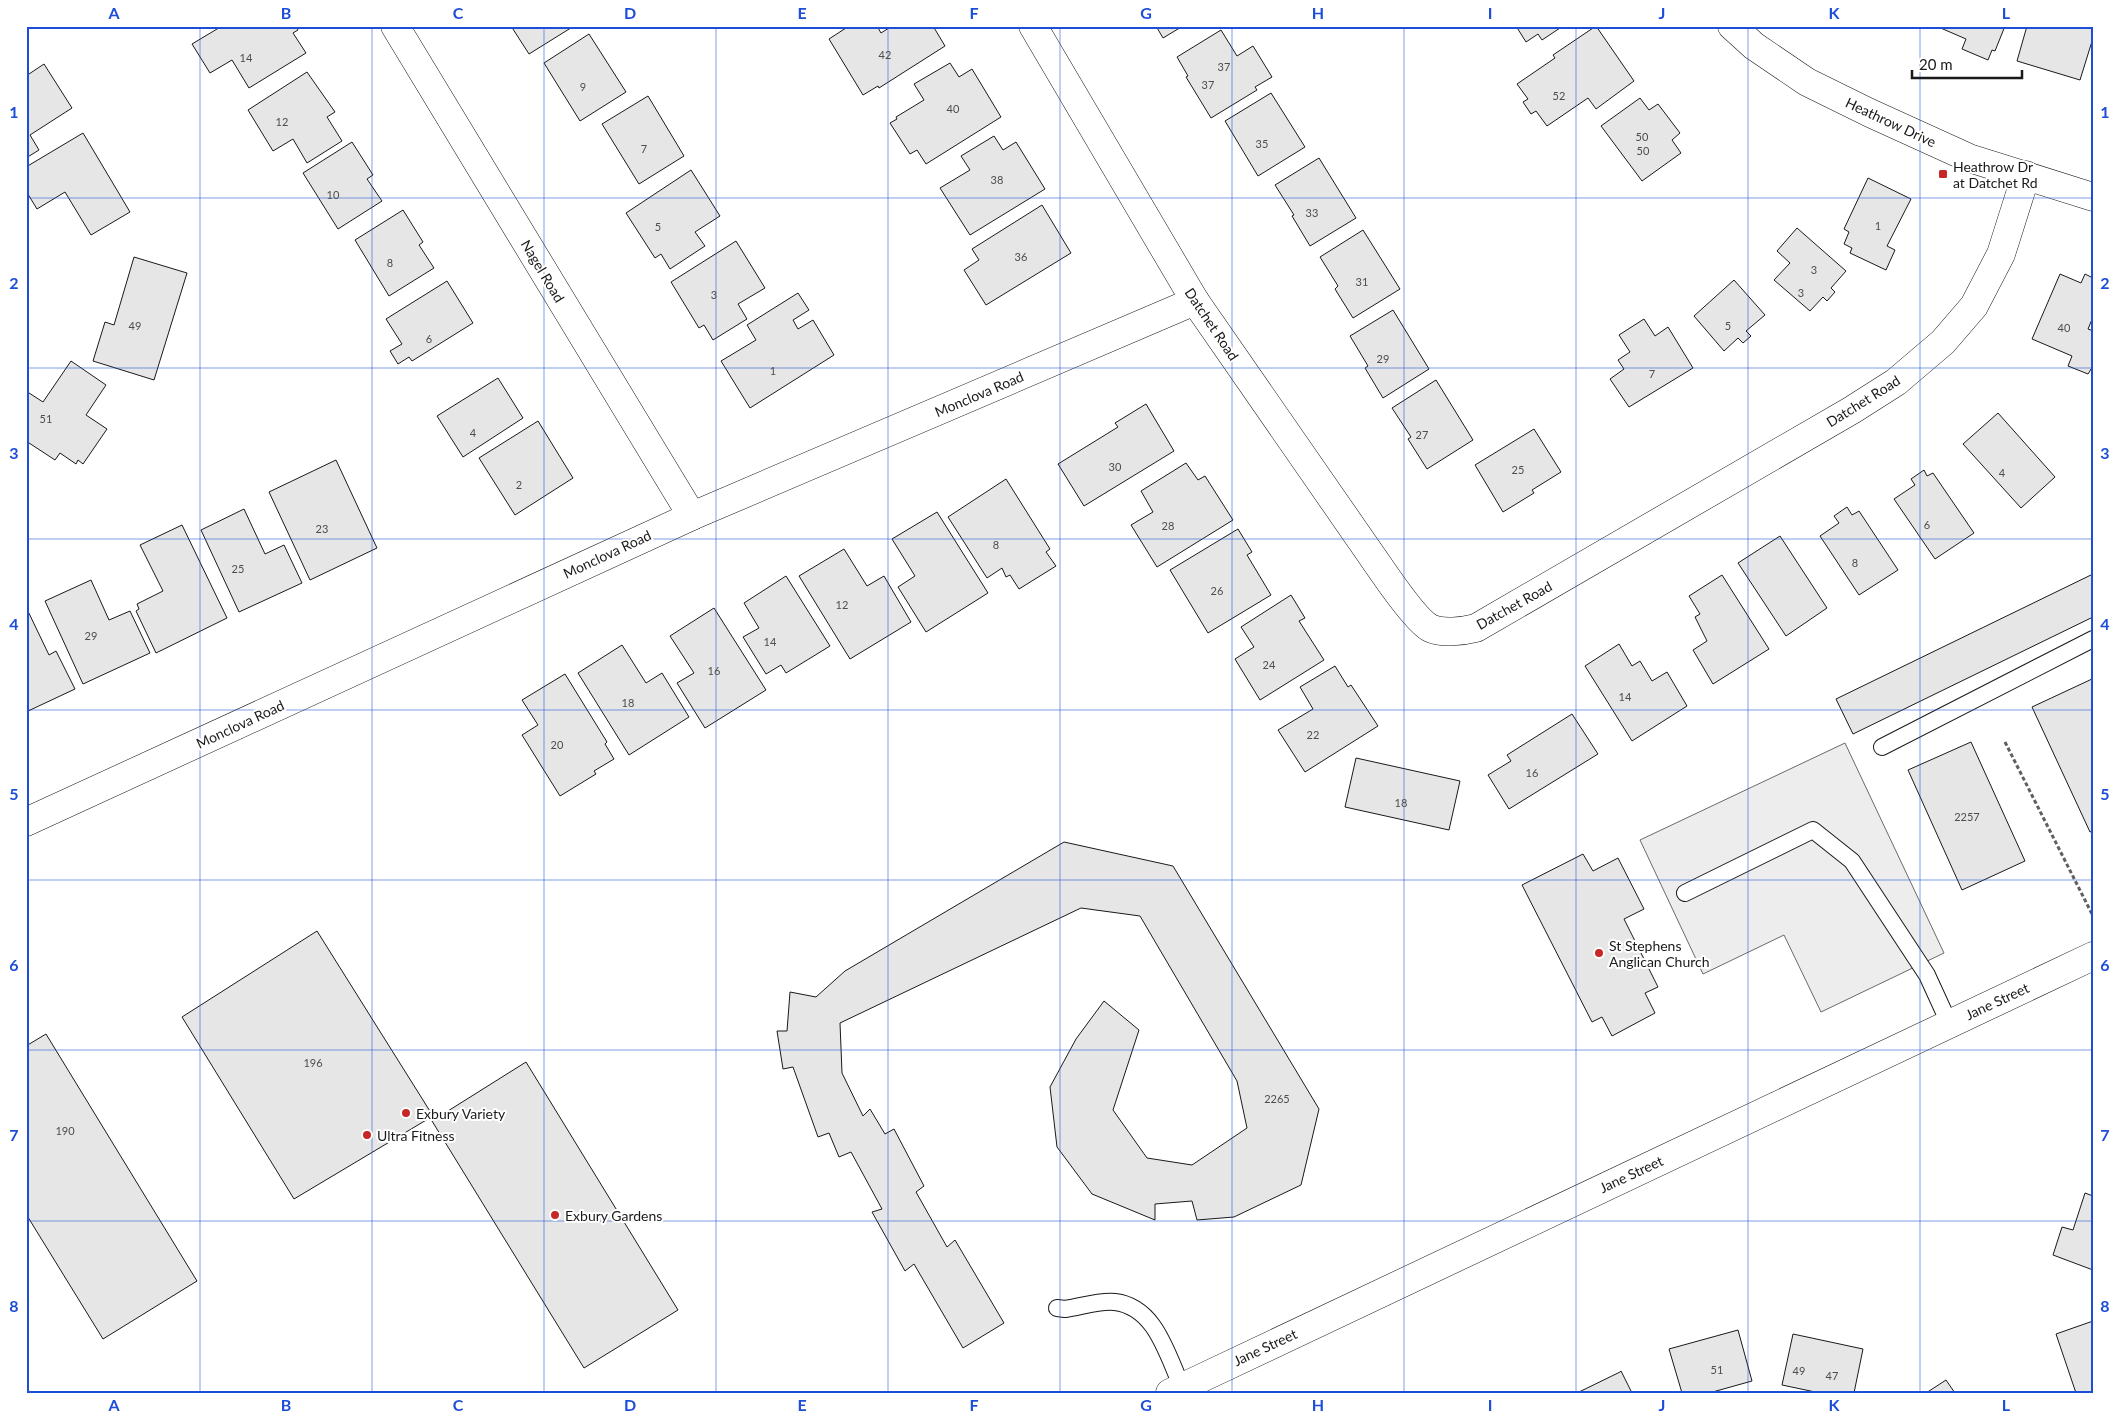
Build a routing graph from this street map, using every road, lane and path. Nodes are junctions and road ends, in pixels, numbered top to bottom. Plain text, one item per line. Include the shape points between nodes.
1 (395, 26) edge
2 (1033, 26) edge
3 (1732, 26) edge
4 (2026, 176) junction
5 (2093, 197) edge
6 (1195, 301) junction
7 (692, 516) junction
8 (2093, 639) edge
9 (2005, 742) dead end
10 (1882, 747) dead end
11 (26, 822) edge
12 (1685, 893) dead end
13 (2093, 916) edge
14 (2093, 956) edge
15 (1949, 1023) junction
16 (1058, 1308) dead end
17 (1176, 1390) edge

1 - 7 street, Nagel Road
2 - 6 street, Datchet Road
3 - 4 street, Heathrow Drive via 1754,46 1807,82 1969,158
4 - 5 street, Heathrow Drive
4 - 6 street, Datchet Road via 2001,254 1974,306 1943,342 1896,382 1476,628 1460,632 1431,628 1408,605
6 - 7 street, Monclova Road
7 - 11 street, Monclova Road
8 - 10 lane
9 - 13 path
12 - 15 lane via 1813,830 1852,861 1927,975
14 - 15 street, Jane Street
15 - 17 street, Jane Street
16 - 17 lane via 1113,1302 1139,1310 1157,1333

